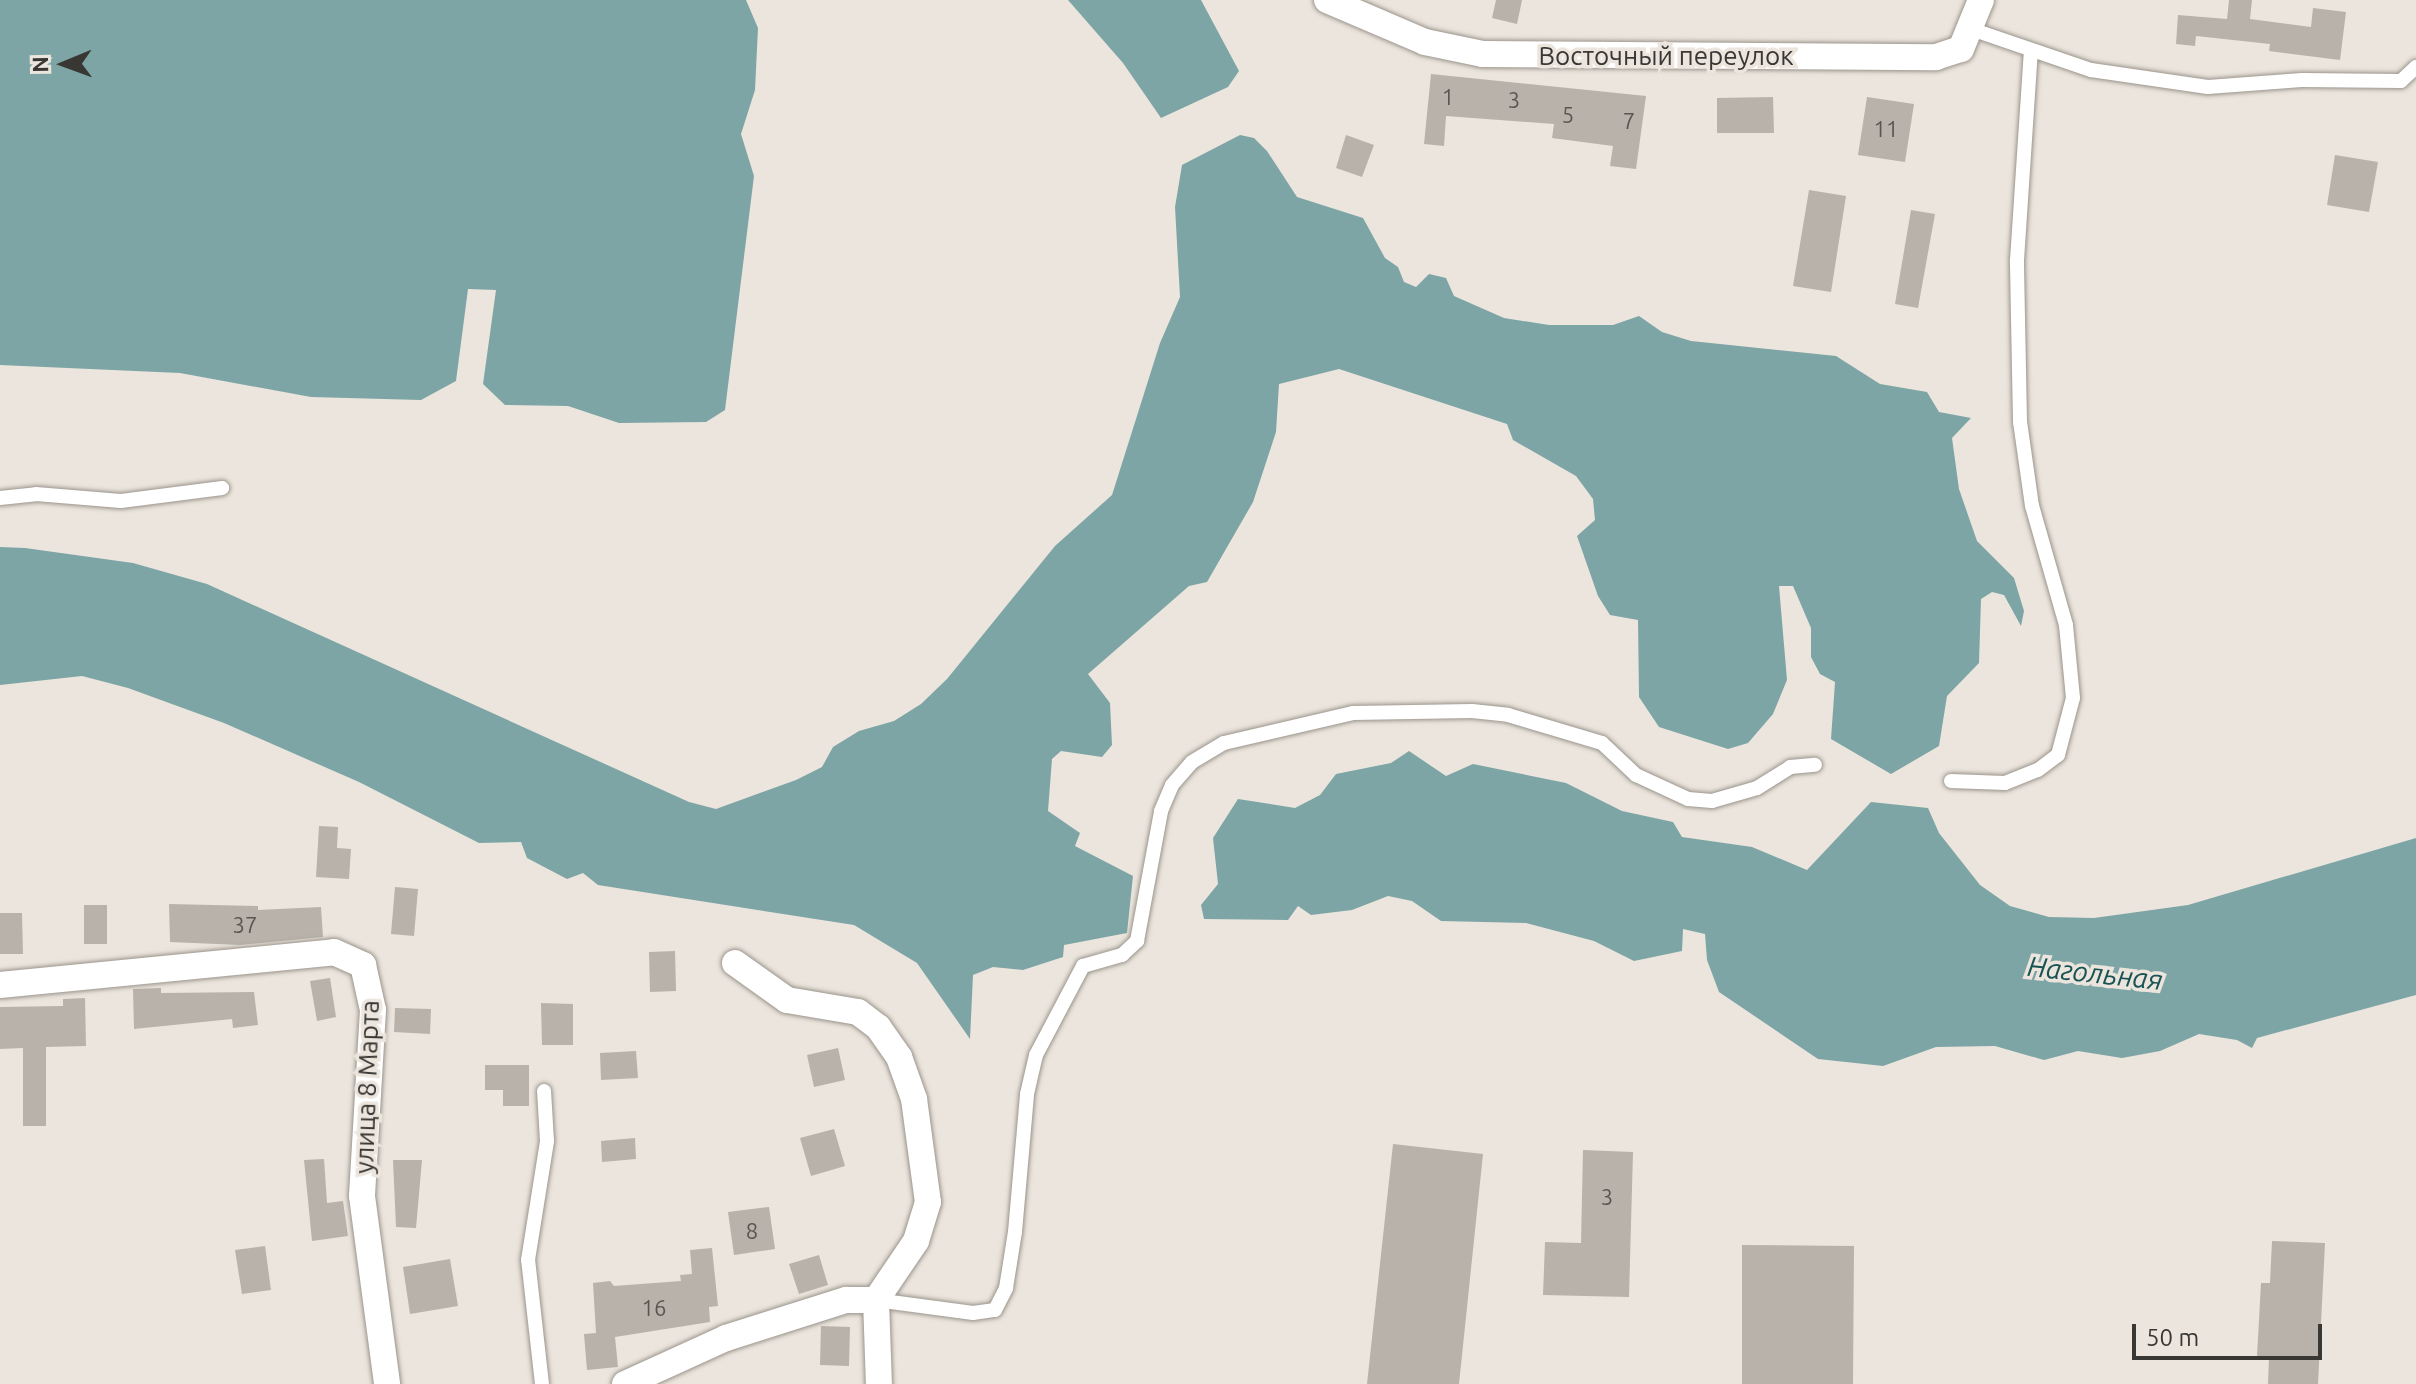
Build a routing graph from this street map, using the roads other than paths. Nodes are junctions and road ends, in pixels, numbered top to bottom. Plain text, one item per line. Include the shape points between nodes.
1 (1327, 0) edge
2 (1981, 0) edge
3 (1971, 29) junction
4 (2031, 50) junction
5 (2416, 67) edge
6 (222, 488) dead end
7 (0, 498) edge
8 (1815, 765) dead end
9 (1951, 781) dead end
10 (735, 963) dead end
11 (0, 985) edge
12 (544, 1091) dead end
13 (876, 1300) junction
14 (387, 1384) edge
15 (542, 1384) edge
16 (625, 1384) edge
17 (879, 1384) edge

1 - 3 street, Восточный переулок via 1425,42 1483,54 1936,57 1961,49
2 - 3 street, Восточный переулок
3 - 4 lane
4 - 5 lane via 2091,70 2208,87 2302,80 2401,81
4 - 9 lane via 2017,260 2020,422 2032,506 2066,625 2073,698 2058,755 2038,770 2005,783
6 - 7 lane via 121,501 36,494
8 - 13 lane via 1790,767 1757,788 1712,801 1688,799 1636,775 1602,743 1536,722 1472,711 1353,713 1224,743 1192,762 1172,785 1161,811 1137,941 1122,955 1083,966 1036,1055 1027,1094 1011,1260 995,1310 973,1313
10 - 13 street via 787,1000 858,1012 878,1027 899,1057 914,1099 928,1202 916,1241
11 - 14 street, улица 8 Марта via 334,952 363,965 373,1010 362,1196
12 - 15 lane via 547,1141 528,1260
13 - 16 street via 846,1300 726,1338
13 - 17 street

